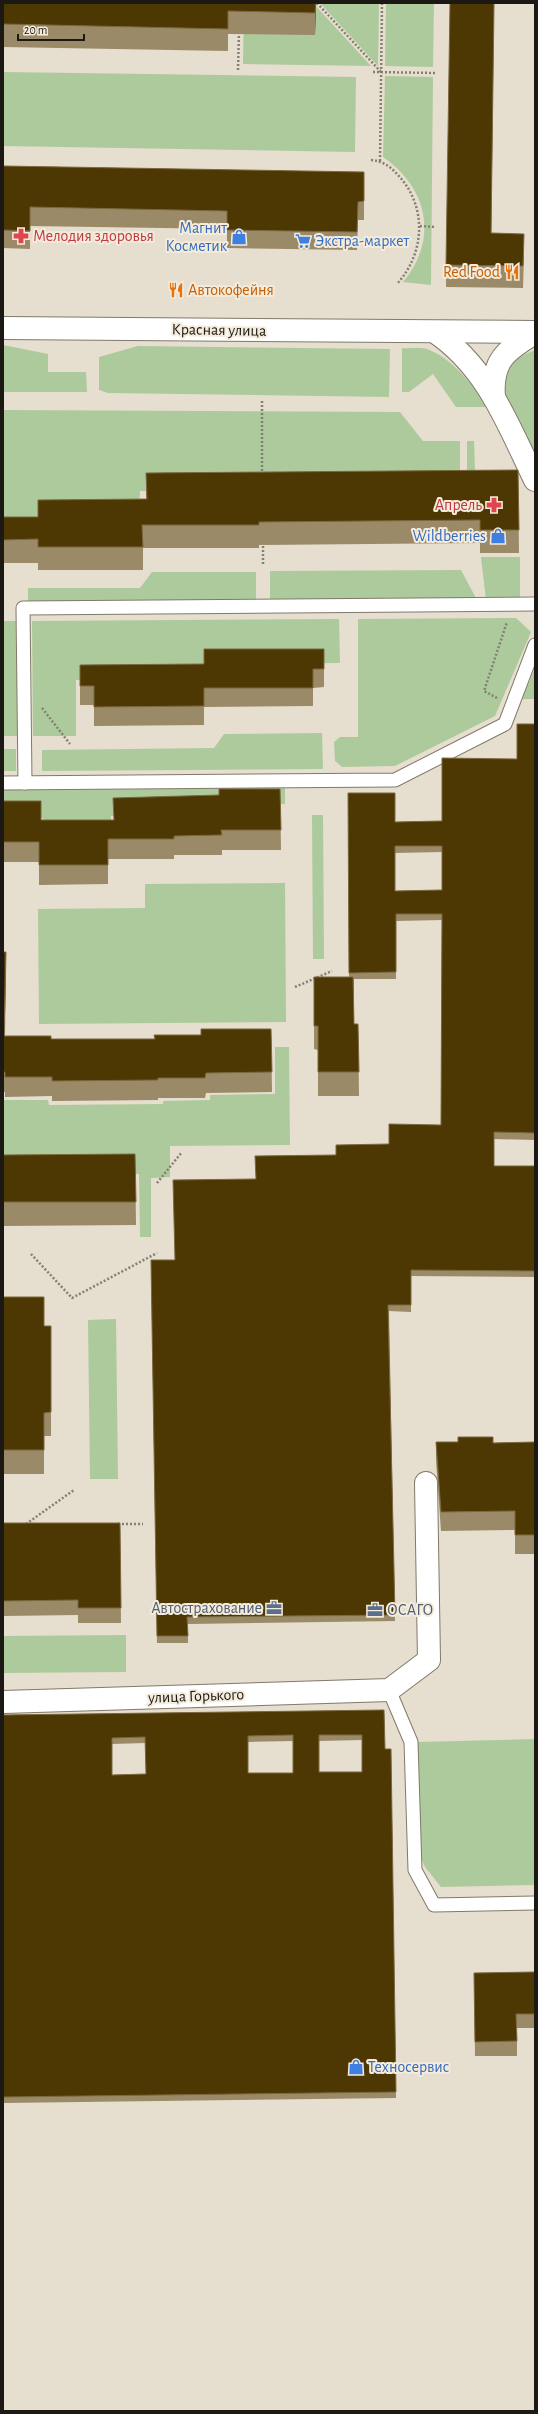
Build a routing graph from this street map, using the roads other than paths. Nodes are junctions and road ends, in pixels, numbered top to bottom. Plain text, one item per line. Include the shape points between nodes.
1 (3, 328) edge
2 (435, 332) junction
3 (535, 333) edge
4 (494, 397) junction
5 (535, 480) edge
6 (535, 604) edge
7 (535, 645) edge
8 (3, 783) edge
9 (25, 783) junction
10 (426, 1483) dead end
11 (389, 1690) junction
12 (3, 1702) edge
13 (535, 1903) edge

1 - 2 street, Красная улица
2 - 3 street, Красная улица
2 - 4 street via 474,365
3 - 4 street via 515,344 502,358 493,380
4 - 5 street
6 - 9 lane via 23,608
7 - 9 lane via 504,724 395,780
8 - 9 lane
10 - 11 street via 428,1660
11 - 12 street, улица Горького
11 - 13 lane via 411,1742 415,1870 434,1905

